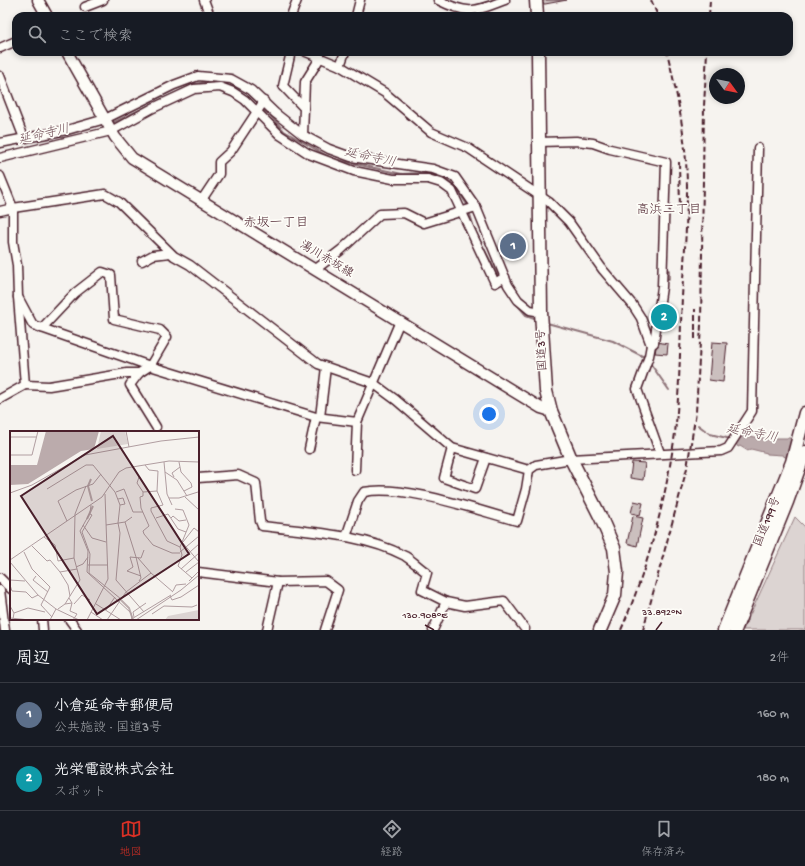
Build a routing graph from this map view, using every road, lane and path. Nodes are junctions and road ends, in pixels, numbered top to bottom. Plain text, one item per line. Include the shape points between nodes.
1 (38, 0) edge
2 (103, 0) edge
3 (204, 0) edge
4 (297, 0) edge
5 (360, 0) edge
6 (438, 0) edge
7 (505, 0) edge
8 (536, 0) edge
9 (85, 7) dead end
10 (45, 12) edge
11 (208, 12) edge
12 (292, 12) edge
13 (357, 12) edge
14 (537, 12) edge
15 (12, 43) edge
16 (0, 48) edge
17 (69, 56) edge
18 (290, 56) edge
19 (315, 56) edge
20 (344, 56) edge
21 (538, 56) edge
22 (320, 58) junction
23 (340, 66) junction
24 (0, 76) edge
25 (264, 101) junction
26 (304, 108) junction
27 (258, 112) junction
28 (105, 119) junction
29 (111, 131) junction
30 (303, 135) junction
31 (24, 138) junction
32 (539, 142) junction
33 (0, 143) edge
34 (758, 148) dead end
35 (0, 158) edge
36 (370, 160) junction
37 (365, 173) junction
38 (0, 176) edge
39 (541, 197) junction
40 (201, 201) junction
41 (476, 207) junction
42 (13, 208) junction
43 (0, 211) edge
44 (462, 212) junction
45 (489, 238) junction
46 (476, 242) junction
47 (170, 253) junction
48 (142, 262) dead end
49 (316, 269) junction
50 (505, 277) junction
51 (18, 297) junction
52 (541, 319) junction
53 (400, 321) junction
54 (42, 328) junction
55 (651, 345) junction
56 (150, 366) junction
57 (326, 367) junction
58 (139, 373) junction
59 (373, 383) junction
60 (25, 386) junction
61 (0, 399) edge
62 (551, 411) junction
63 (805, 413) edge
64 (318, 417) junction
65 (357, 422) junction
66 (156, 427) dead end
67 (452, 448) junction
68 (309, 449) dead end
69 (805, 452) edge
70 (660, 454) junction
71 (486, 458) junction
72 (570, 459) junction
73 (797, 463) junction
74 (355, 470) dead end
75 (529, 470) junction
76 (199, 478) edge
77 (346, 538) junction
78 (199, 572) edge
79 (0, 578) edge
80 (278, 582) junction
81 (10, 588) edge
82 (0, 590) edge
83 (446, 602) junction
84 (42, 620) edge
85 (70, 620) edge
86 (525, 629) edge
87 (5, 630) edge
88 (43, 630) edge
89 (76, 630) edge
90 (267, 630) edge
91 (325, 630) edge
92 (433, 630) edge
93 (600, 630) edge
94 (724, 630) edge
95 (735, 630) edge

1 - 10 main road
2 - 9 street
3 - 11 street
4 - 12 street
5 - 13 street
6 - 7 street via 463,11 473,11
8 - 14 highway
15 - 16 street
17 - 28 main road, 湯川赤坂線
18 - 26 street via 283,86
19 - 22 street
20 - 23 street
21 - 32 highway, 国道3号
22 - 23 street
22 - 26 street via 305,82
23 - 39 street via 385,93 431,132 468,148
24 - 31 street
25 - 27 street
25 - 28 street via 231,79 198,76
25 - 30 street
26 - 30 street
27 - 29 street via 245,100 226,90 194,89
27 - 37 street via 280,135 310,154
27 - 40 street via 231,151 219,162 218,174
28 - 29 main road, 湯川赤坂線
28 - 31 street
29 - 35 street
29 - 40 main road, 湯川赤坂線 via 132,158
30 - 36 street via 329,149
31 - 33 street
32 - 39 highway, 国道3号
32 - 55 street via 593,143 666,162 662,287 654,343
34 - 70 street via 752,411 728,448 721,451
36 - 37 street
36 - 41 street via 433,169 454,177
37 - 44 street via 393,179 428,179 441,183 452,191
38 - 42 street
39 - 52 highway, 国道3号
39 - 55 street via 569,222 603,270 632,304 641,318
40 - 49 main road, 湯川赤坂線
41 - 44 street
41 - 45 street
42 - 43 street
42 - 47 street via 104,194 118,202
42 - 51 street
44 - 46 street
44 - 49 street via 424,223 404,213 380,214
45 - 46 street
45 - 50 street
46 - 50 street via 495,283
47 - 48 street via 153,255
47 - 57 street via 190,265 318,364
49 - 53 main road, 湯川赤坂線
50 - 52 street via 518,300
51 - 54 street via 33,325
51 - 60 street
52 - 62 highway, 国道3号 via 546,391
53 - 59 street
53 - 62 main road, 湯川赤坂線 via 541,408
54 - 56 street
54 - 56 street via 75,293 102,272 111,275 114,319 160,330 167,337
55 - 70 street via 637,388
56 - 58 street
56 - 64 street
57 - 59 street
57 - 64 street
58 - 60 street via 49,386
58 - 66 street via 130,385
59 - 65 street
59 - 67 street
60 - 61 street
62 - 72 highway, 国道3号
63 - 73 highway, 国道199号
64 - 65 street
64 - 68 street
65 - 74 street
67 - 71 street
67 - 71 street via 444,478 475,489
69 - 73 highway, 国道199号
70 - 72 street
71 - 75 street
72 - 75 street via 536,465
72 - 93 highway, 国道3号 via 614,548 617,572 615,595
73 - 94 highway, 国道199号
73 - 95 highway, 国道199号
75 - 77 street via 517,521 426,496 376,490 364,492 358,501
76 - 77 street via 238,475 256,483 262,526
77 - 83 street via 374,544 406,557 428,573 422,590
78 - 80 street
79 - 81 street
80 - 90 street
80 - 91 street via 326,581 338,590
82 - 87 street
83 - 86 street via 465,606 504,601
83 - 92 street
84 - 88 street
85 - 89 street

